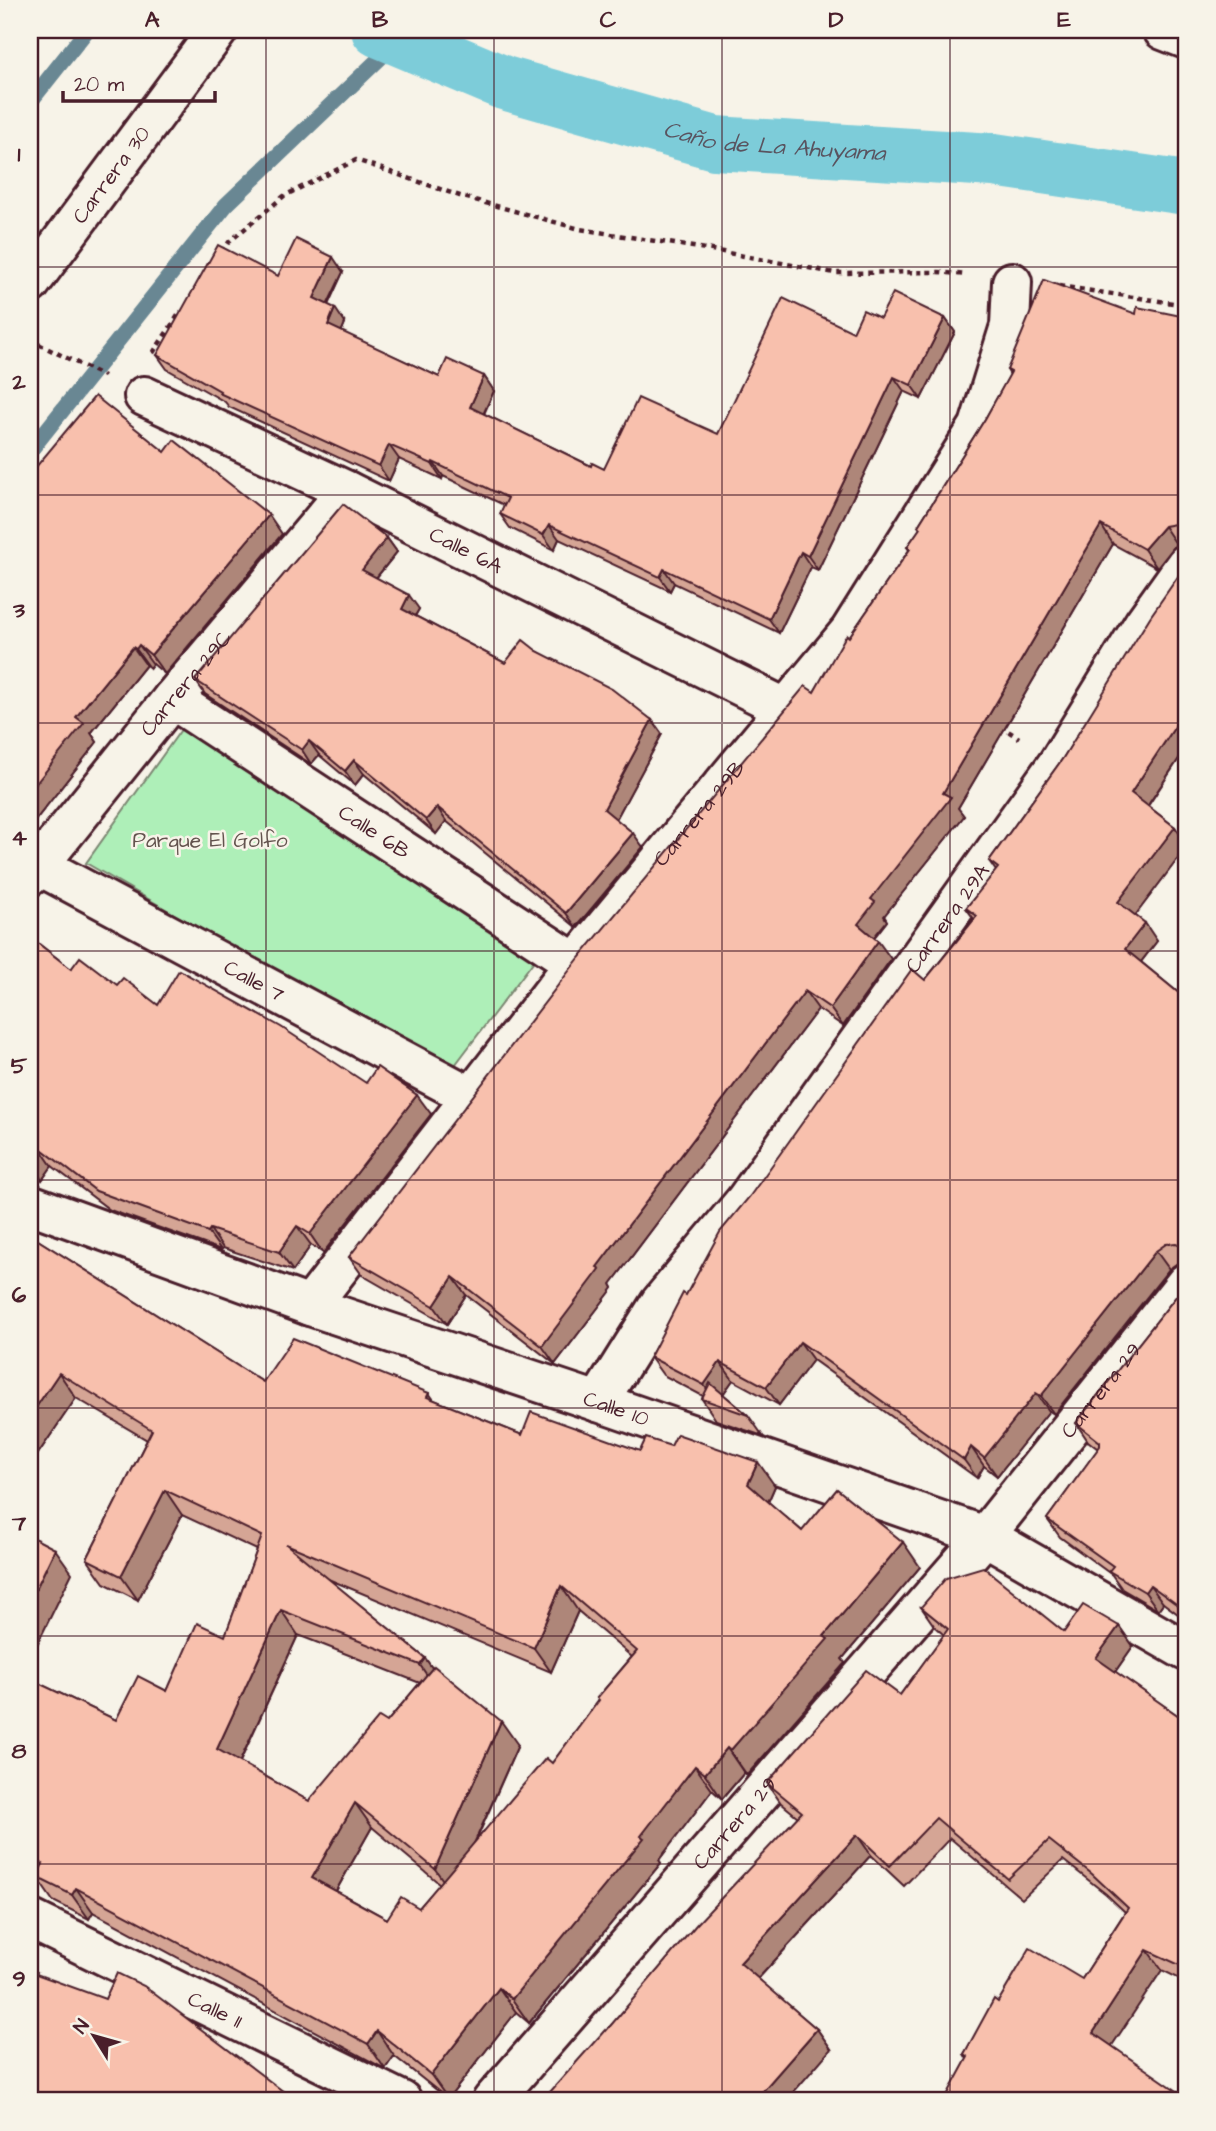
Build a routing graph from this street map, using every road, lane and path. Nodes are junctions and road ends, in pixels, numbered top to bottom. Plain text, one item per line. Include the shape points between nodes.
1 (1163, 30) edge
2 (213, 36) edge
3 (1186, 39) edge
4 (222, 253) edge
5 (835, 273) dead end
6 (1012, 282) dead end
7 (30, 284) edge
8 (183, 309) edge
9 (30, 340) edge
10 (152, 355) dead end
11 (110, 379) dead end
12 (144, 396) dead end
13 (347, 491) junction
14 (1186, 564) edge
15 (172, 699) junction
16 (785, 708) junction
17 (989, 719) edge
18 (1058, 763) junction
19 (34, 870) edge
20 (575, 963) junction
21 (470, 1096) junction
22 (30, 1204) edge
23 (1186, 1283) edge
24 (310, 1306) junction
25 (598, 1402) junction
26 (985, 1536) junction
27 (1186, 1651) edge
28 (30, 1919) edge
29 (402, 2101) edge
30 (492, 2101) edge

1 - 3 street
2 - 7 street, Carrera 30
4 - 5 path via 284,197 356,160 580,229
6 - 16 street, Carrera 29B via 1010,326 979,426 850,631
8 - 10 path
9 - 11 path
12 - 13 street, Calle 6A
13 - 15 street, Carrera 29C
13 - 16 street, Calle 6A
14 - 18 street, Carrera 29A
15 - 19 street, Carrera 29C
15 - 20 street, Calle 6B
16 - 20 street, Carrera 29B
17 - 18 path
18 - 25 street, Carrera 29A via 745,1201 660,1303
19 - 21 street, Calle 7
20 - 21 street, Carrera 29B
21 - 24 street, Carrera 29B
22 - 24 street, Calle 10
23 - 26 street, Carrera 29
24 - 25 street, Calle 10
25 - 26 street, Calle 10
26 - 27 street, Calle 10
26 - 30 street, Carrera 29
28 - 29 street, Calle 11

